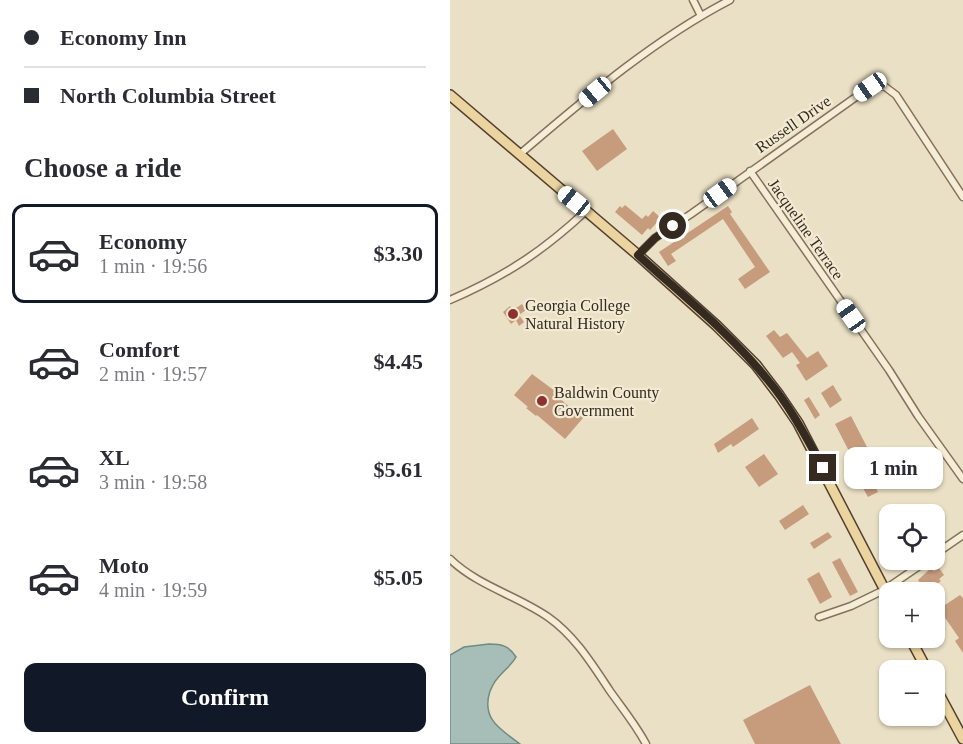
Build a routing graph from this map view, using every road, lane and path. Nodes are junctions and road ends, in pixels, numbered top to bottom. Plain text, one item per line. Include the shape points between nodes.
1 (693, 0) edge
2 (730, 0) edge
3 (701, 16) junction
4 (450, 95) edge
5 (520, 154) junction
6 (750, 171) junction
7 (963, 197) edge
8 (586, 211) junction
9 (638, 255) junction
10 (450, 300) edge
11 (963, 479) edge
12 (963, 535) edge
13 (945, 547) edge
14 (450, 559) edge
15 (913, 570) edge
16 (880, 582) edge
17 (895, 582) edge
18 (879, 592) edge
19 (819, 617) dead end
20 (945, 705) edge
21 (963, 739) edge
22 (646, 744) edge

1 - 3 street
2 - 3 street
3 - 5 street via 658,42
4 - 5 main road
5 - 8 main road
6 - 7 street, Russell Drive via 870,87 884,86 896,95
6 - 9 street, Russell Drive via 655,238
6 - 11 street, Jacqueline Terrace
8 - 9 main road
8 - 10 street via 535,255 504,275
9 - 16 main road via 717,326 780,395 807,438
12 - 13 street
14 - 22 street via 485,585 550,618 576,641
15 - 17 street
18 - 19 street
20 - 21 main road

